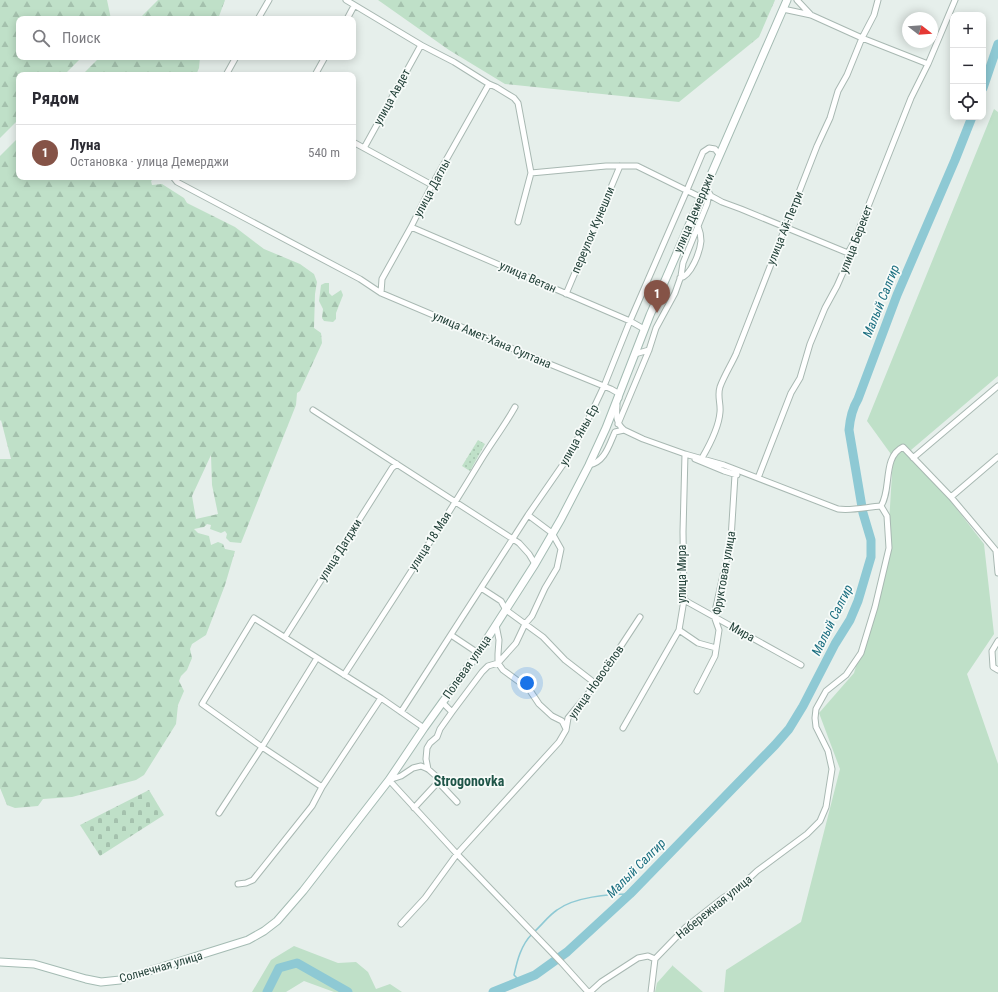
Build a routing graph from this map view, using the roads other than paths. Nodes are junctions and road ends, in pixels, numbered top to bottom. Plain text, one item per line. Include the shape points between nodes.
1 (269, 0) edge
2 (346, 0) edge
3 (787, 0) edge
4 (797, 0) edge
5 (878, 0) edge
6 (955, 0) edge
7 (354, 6) junction
8 (783, 9) junction
9 (811, 15) junction
10 (260, 16) edge
11 (349, 16) edge
12 (862, 38) junction
13 (421, 45) junction
14 (234, 60) edge
15 (323, 60) edge
16 (928, 64) junction
17 (228, 72) edge
18 (317, 72) edge
19 (489, 84) junction
20 (356, 144) edge
21 (364, 148) junction
22 (719, 154) junction
23 (620, 166) junction
24 (531, 173) junction
25 (175, 180) edge
26 (432, 185) junction
27 (687, 190) junction
28 (708, 190) junction
29 (702, 198) junction
30 (518, 222) dead end
31 (698, 226) junction
32 (411, 227) junction
33 (786, 227) junction
34 (848, 253) junction
35 (680, 278) junction
36 (380, 293) junction
37 (566, 294) junction
38 (630, 321) junction
39 (644, 329) junction
40 (649, 350) junction
41 (635, 354) junction
42 (604, 386) junction
43 (998, 386) edge
44 (618, 394) junction
45 (515, 407) dead end
46 (313, 410) dead end
47 (618, 424) junction
48 (606, 428) joint
49 (624, 430) junction
50 (615, 432) junction
51 (685, 454) junction
52 (998, 457) edge
53 (702, 458) junction
54 (913, 458) junction
55 (397, 464) junction
56 (589, 465) junction
57 (745, 474) junction
58 (735, 475) junction
59 (758, 478) junction
60 (951, 497) junction
61 (456, 502) junction
62 (881, 506) junction
63 (528, 515) junction
64 (552, 533) junction
65 (512, 540) junction
66 (997, 549) edge
67 (535, 564) junction
68 (998, 572) edge
69 (482, 588) junction
70 (684, 600) junction
71 (506, 610) junction
72 (714, 616) junction
73 (640, 617) dead end
74 (525, 624) junction
75 (496, 625) junction
76 (679, 630) junction
77 (451, 635) junction
78 (285, 638) junction
79 (998, 641) edge
80 (716, 648) junction
81 (478, 653) junction
82 (317, 658) junction
83 (498, 664) junction
84 (801, 665) dead end
85 (998, 670) edge
86 (344, 675) junction
87 (596, 684) junction
88 (697, 691) dead end
89 (381, 698) junction
90 (442, 702) junction
91 (401, 712) junction
92 (452, 712) junction
93 (568, 718) junction
94 (562, 721) junction
95 (424, 728) junction
96 (623, 728) dead end
97 (566, 730) junction
98 (262, 747) junction
99 (428, 769) junction
100 (389, 780) junction
101 (439, 781) junction
102 (322, 787) junction
103 (457, 802) dead end
104 (414, 808) junction
105 (219, 813) dead end
106 (457, 854) junction
107 (238, 884) dead end
108 (303, 891) joint
109 (400, 924) dead end
110 (655, 960) junction
111 (0, 962) edge
112 (589, 992) edge
113 (651, 992) edge

1 - 10 street
2 - 7 street
3 - 8 main road, улица Демерджи
4 - 9 street
5 - 12 street, улица Ай-Петри via 874,15
6 - 16 street, улица Берекет
7 - 11 street
7 - 13 street
8 - 9 street
8 - 22 main road, улица Демерджи
9 - 12 street
12 - 16 street
12 - 33 street, улица Ай-Петри via 838,91 830,118
13 - 19 street
13 - 21 street, улица Авдет
14 - 17 street
15 - 18 street
16 - 34 street, улица Берекет via 911,98
19 - 24 street via 518,103
19 - 26 street, улица Даглы
20 - 21 street
21 - 26 street
22 - 27 street, улица Яны Ер via 715,149 709,148 703,152
22 - 28 main road, улица Демерджи
23 - 24 street
23 - 27 street via 637,166
23 - 37 street, переулок Кунешли
24 - 30 street
25 - 36 street, улица Амет-Хана Султана via 360,279
26 - 32 street, улица Даглы
27 - 29 street
27 - 38 street, улица Яны Ер
28 - 29 main road, улица Демерджи
28 - 31 street
28 - 33 street via 722,202
29 - 39 main road, улица Демерджи
31 - 35 street via 683,263
31 - 35 street via 701,236 700,247 690,272 686,277
32 - 36 street, улица Даглы via 382,279
32 - 37 street, улица Ветан
33 - 34 street
33 - 53 street, улица Ай-Петри via 736,354 720,387 718,420
34 - 59 street, улица Берекет via 848,262 819,322 800,378 791,393
35 - 40 street via 656,328
36 - 42 street, улица Амет-Хана Султана
37 - 38 street, улица Ветан
38 - 39 street, улица Ветан
38 - 42 street, улица Яны Ер
39 - 41 main road, улица Демерджи
40 - 41 street
40 - 47 street
41 - 44 main road, улица Демерджи
42 - 44 street, улица Амет-Хана Султана
42 - 63 street, улица Яны Ер via 564,463
43 - 54 street
44 - 47 street
44 - 48 main road, улица Демерджи
45 - 61 street, улица 18 Мая
46 - 55 street
47 - 49 street
47 - 50 street
48 - 56 main road, Полевая улица
49 - 50 street
49 - 51 street
50 - 56 street via 602,458 596,464
51 - 53 street
51 - 58 street
51 - 70 street, улица Мира via 682,532
52 - 60 street
53 - 57 street
54 - 60 street
54 - 62 street via 903,447 897,450 890,463 886,499
55 - 61 street
55 - 78 street, улица Дагджи via 392,468
56 - 64 main road, Полевая улица
57 - 58 street
57 - 59 street
58 - 72 street, Фруктовая улица via 732,539
59 - 62 street via 838,510
60 - 66 street
61 - 65 street
61 - 86 street, улица 18 Мая
62 - 110 street, Набережная улица via 887,516 889,548 861,653 846,675 826,691 816,709 816,727 828,751 832,769 823,814 808,834 686,927
63 - 64 street
63 - 65 street, улица Яны Ер
64 - 67 main road, Полевая улица
64 - 74 street via 561,549 557,568 532,616
65 - 67 street via 524,548
65 - 69 street, улица Яны Ер
66 - 68 street
67 - 71 main road, Полевая улица
69 - 71 street via 502,601
69 - 77 street, улица Яны Ер
70 - 72 street, Мира
70 - 76 street, улица Мира
71 - 74 street
71 - 75 main road, Полевая улица
72 - 80 street, Фруктовая улица via 719,630
72 - 84 street, Мира
73 - 87 street, улица Новосёлов
74 - 83 street via 516,643
74 - 87 street
75 - 81 main road, Полевая улица
75 - 83 street via 499,640
76 - 80 street via 698,644
76 - 96 street, улица Мира
77 - 81 street
77 - 91 street, улица Яны Ер
78 - 82 street
78 - 98 street via 254,618 202,704
79 - 85 street via 992,651 993,667
80 - 88 street, Фруктовая улица via 715,656
81 - 90 main road, Полевая улица
82 - 86 street
82 - 98 street
83 - 92 street via 488,666 482,672
83 - 94 street via 502,670 529,688 552,716
86 - 89 street
87 - 93 street, улица Новосёлов
89 - 91 street
89 - 102 street
90 - 92 street
90 - 95 main road, Полевая улица
91 - 95 street
92 - 99 street via 427,748
93 - 94 street
93 - 97 street, улица Новосёлов
94 - 97 street
95 - 100 main road, Полевая улица
97 - 106 street, улица Новосёлов via 559,742
98 - 102 street
98 - 105 street
99 - 100 street via 421,766 413,768
99 - 101 street
100 - 104 street
100 - 108 main road, Полевая улица
101 - 103 street
101 - 104 street
102 - 107 street via 312,806 253,880
104 - 106 street
106 - 109 street, улица Новосёлов via 425,898
106 - 112 street
108 - 111 main road, Солнечная улица via 277,921 248,940 120,980 101,982 34,964
110 - 112 street via 648,956 638,958
110 - 113 street

